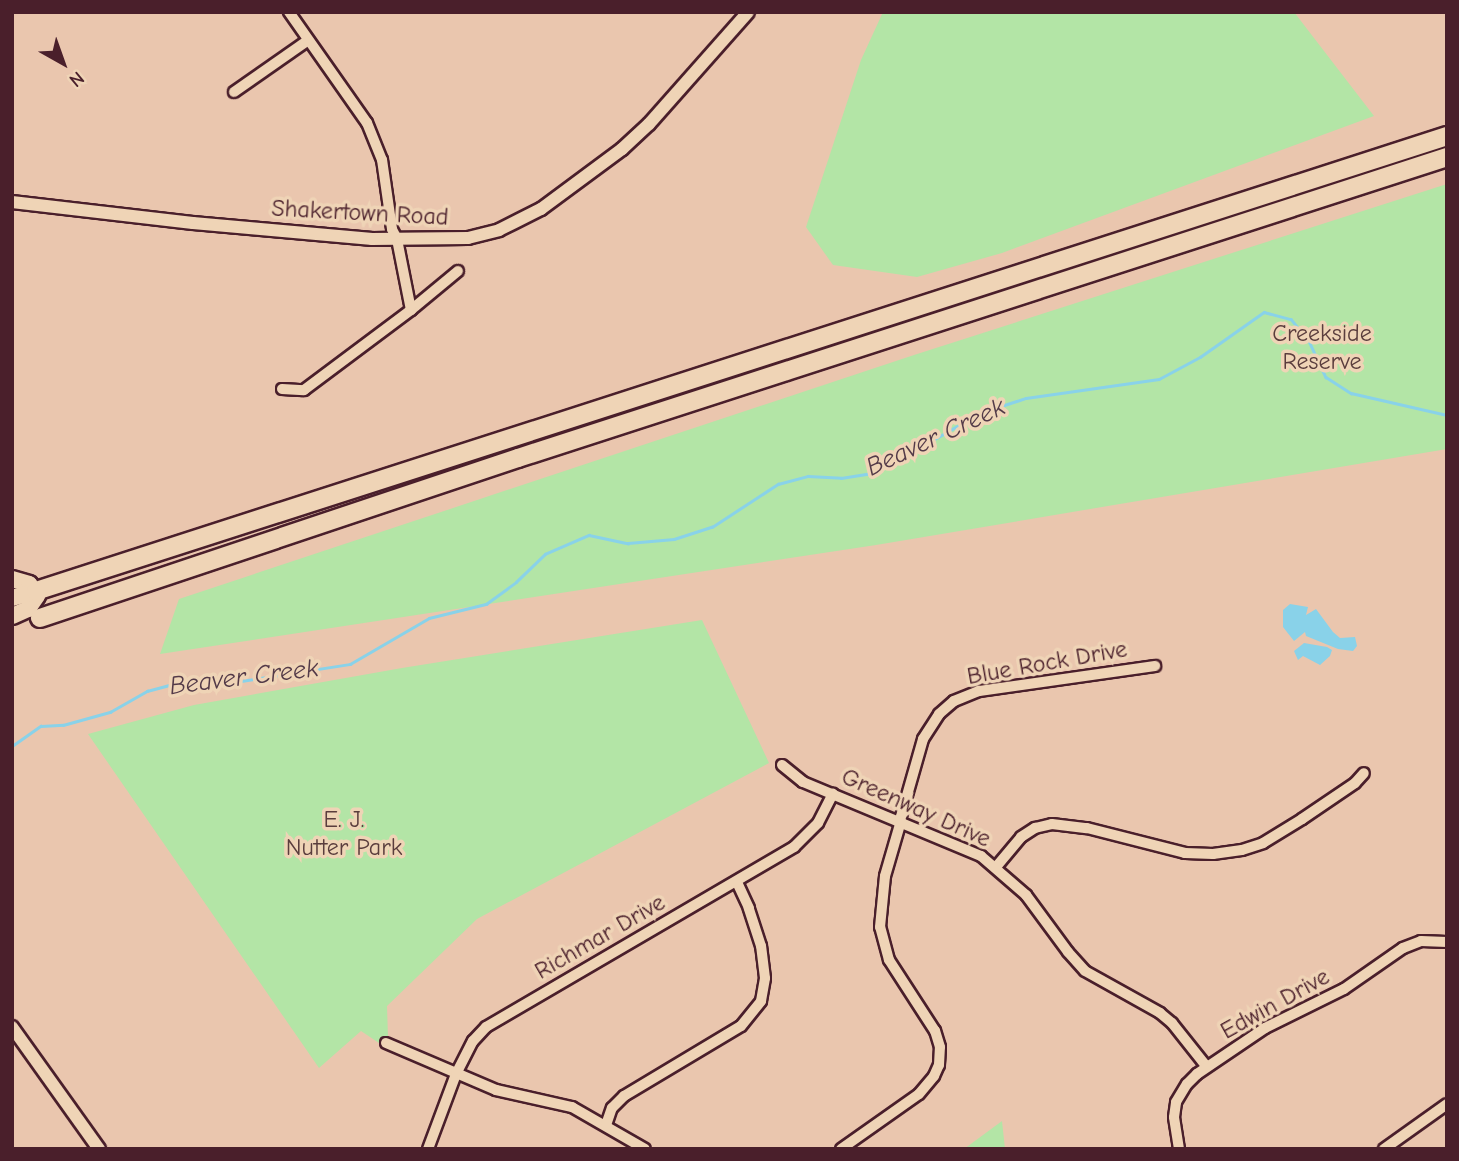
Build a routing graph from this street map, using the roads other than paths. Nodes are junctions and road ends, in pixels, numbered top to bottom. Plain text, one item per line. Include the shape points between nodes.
1 (289, 12) edge
2 (748, 12) edge
3 (307, 41) junction
4 (234, 92) dead end
5 (1447, 136) edge
6 (1447, 157) edge
7 (12, 202) edge
8 (397, 239) junction
9 (458, 271) dead end
10 (411, 310) junction
11 (282, 389) dead end
12 (12, 579) edge
13 (20, 596) edge
14 (12, 616) edge
15 (40, 618) joint
16 (12, 626) edge
17 (1155, 666) dead end
18 (782, 765) dead end
19 (1364, 773) dead end
20 (834, 794) junction
21 (900, 821) junction
22 (996, 867) junction
23 (737, 882) junction
24 (1447, 942) edge
25 (12, 1027) edge
26 (386, 1043) dead end
27 (1208, 1067) junction
28 (456, 1074) junction
29 (1447, 1104) edge
30 (606, 1125) junction
31 (99, 1149) edge
32 (428, 1149) edge
33 (645, 1149) edge
34 (841, 1149) edge
35 (1179, 1149) edge
36 (1384, 1149) edge

1 - 3 street
2 - 8 street, Shakertown Road via 639,134 541,209 516,223 468,238
3 - 4 street
3 - 8 street via 367,122 382,160
5 - 13 highway
6 - 15 highway
7 - 8 street, Shakertown Road via 193,223
8 - 10 street
9 - 10 street
10 - 11 street via 304,390
12 - 13 highway via 22,580
13 - 14 highway via 34,603
15 - 16 highway
17 - 21 street, Blue Rock Drive via 979,691 954,701 923,739
18 - 20 street, Greenway Drive via 803,782
19 - 22 street via 1302,819 1242,850 1185,853 1087,828 1052,824 1021,837
20 - 21 street, Greenway Drive
20 - 23 street, Richmar Drive via 803,840
21 - 22 street, Greenway Drive
21 - 34 street, Blue Rock Drive via 885,876 880,928 889,960 935,1031 939,1065 919,1094
22 - 27 street, Greenway Drive via 1026,895 1085,971 1160,1013
23 - 28 street, Richmar Drive via 491,1023 473,1041
23 - 30 street via 761,946 765,978 761,1001 741,1026 624,1096 612,1108
24 - 27 street, Edwin Drive via 1420,941 1403,948 1344,989 1265,1028
25 - 31 street
26 - 28 street
27 - 35 street, Edwin Drive via 1186,1084 1176,1102
28 - 30 street via 496,1090 564,1104
28 - 32 street, Richmar Drive
29 - 36 street
30 - 33 street

